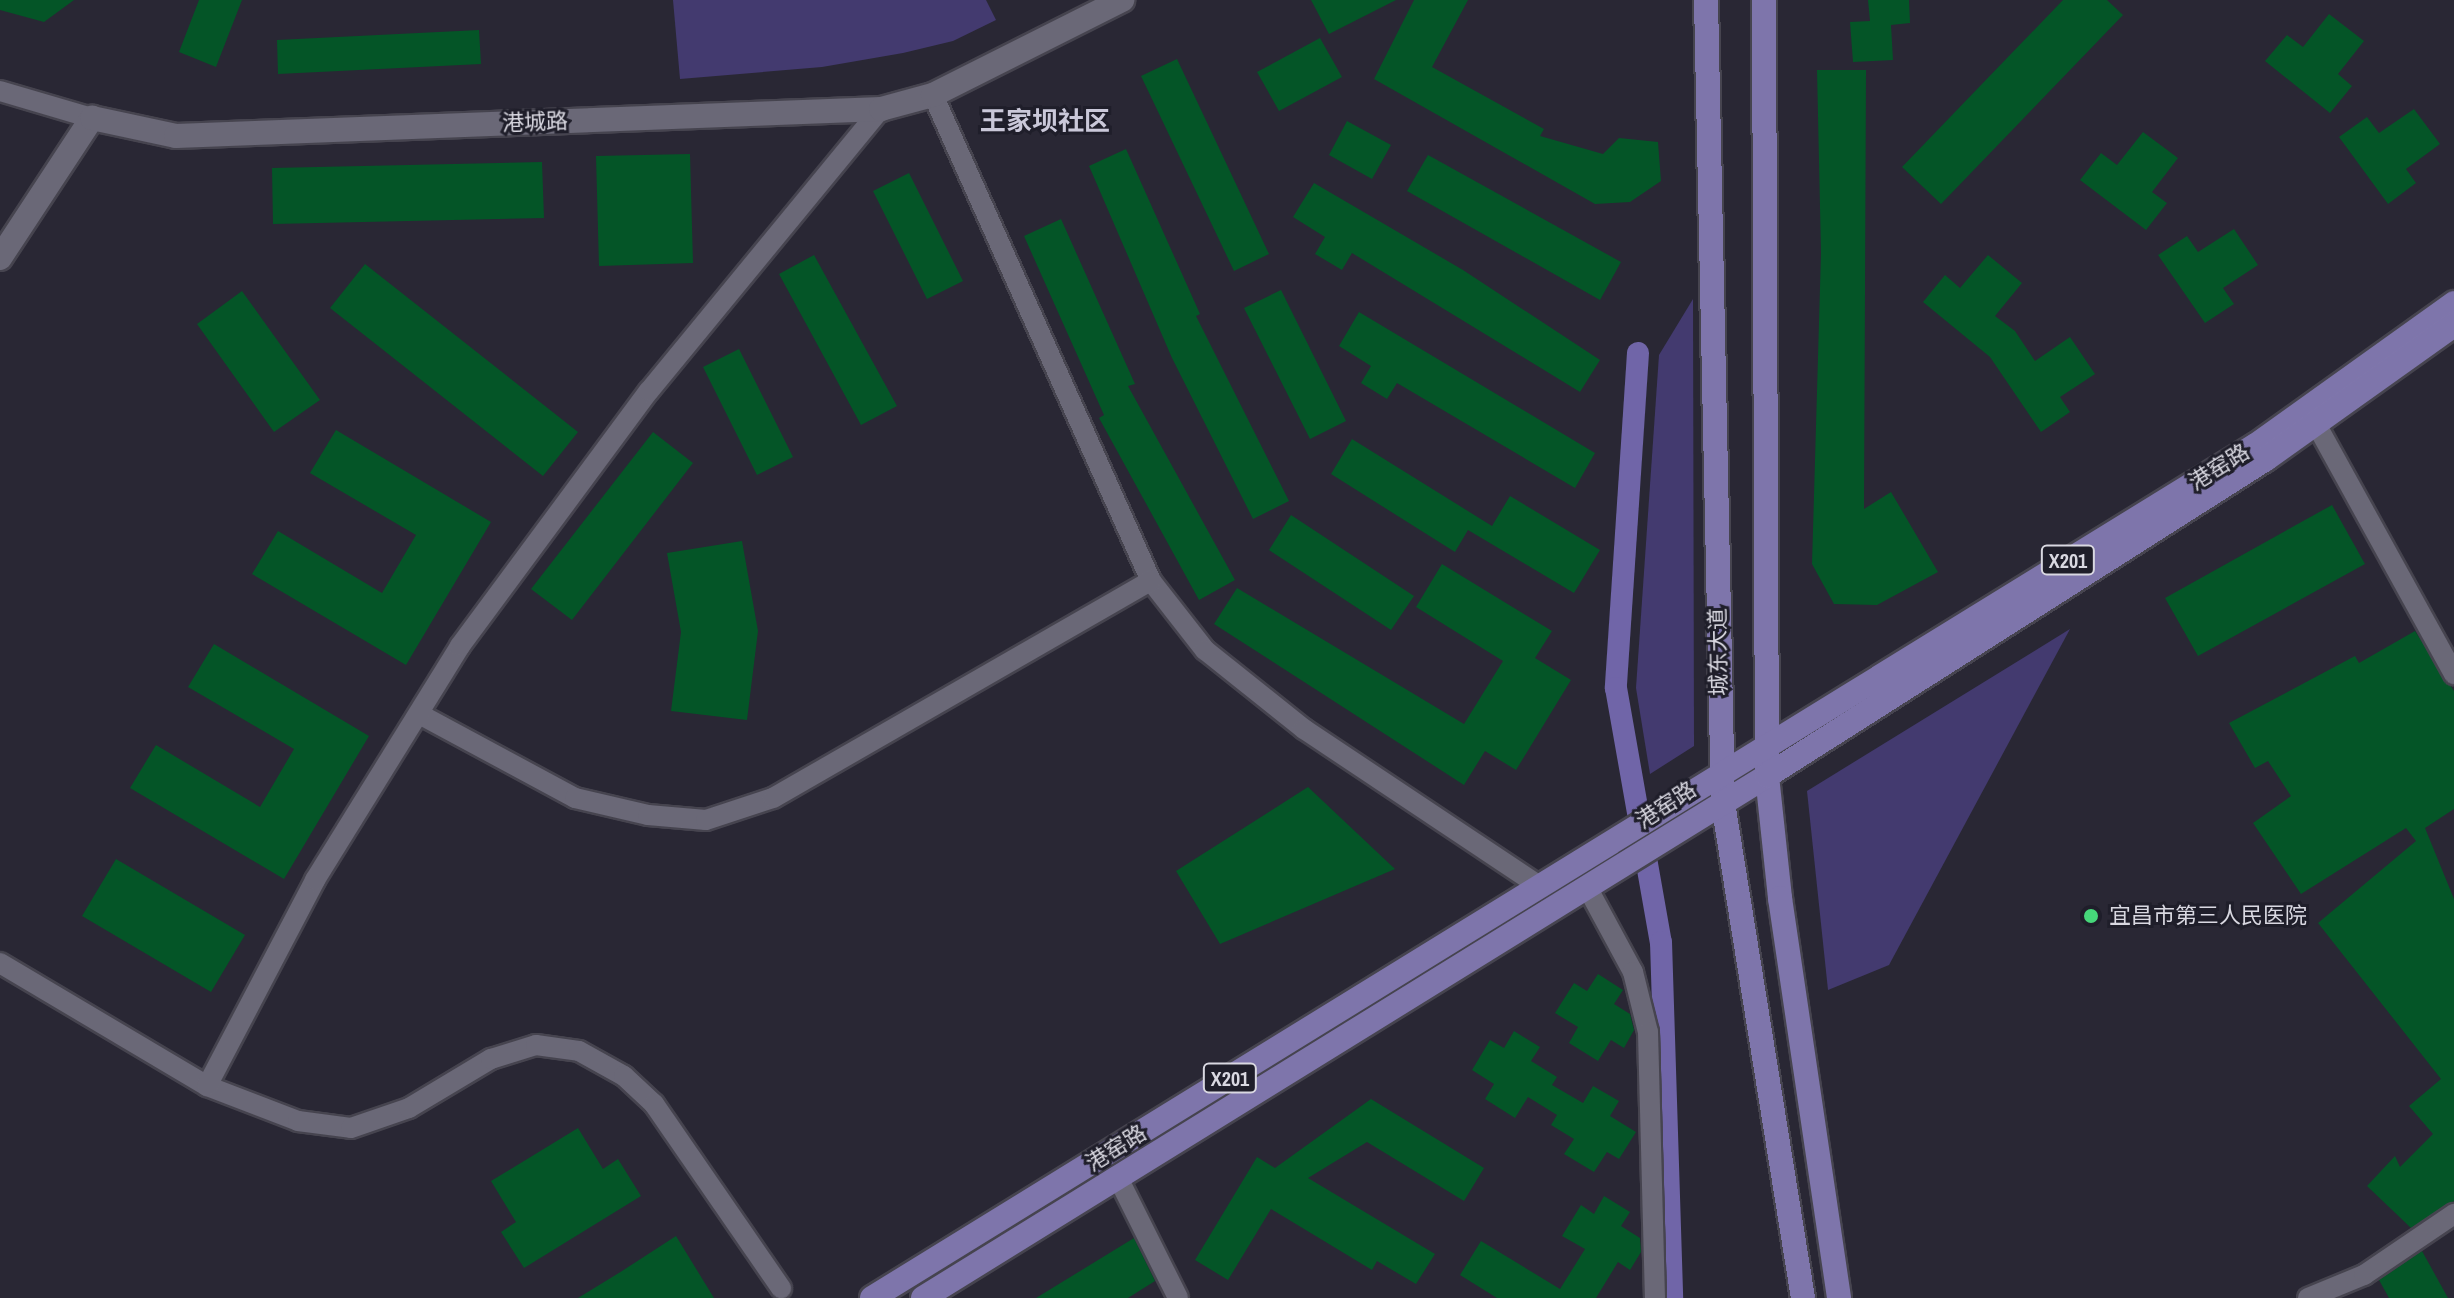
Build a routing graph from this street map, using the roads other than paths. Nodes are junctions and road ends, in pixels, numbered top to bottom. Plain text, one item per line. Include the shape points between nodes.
1 (1122, 0) edge
2 (1706, 0) edge
3 (1764, 0) edge
4 (0, 91) edge
5 (933, 95) junction
6 (881, 109) junction
7 (92, 118) junction
8 (0, 258) edge
9 (2454, 303) edge
10 (2454, 325) edge
11 (2316, 424) junction
12 (1151, 581) junction
13 (2454, 674) edge
14 (421, 715) junction
15 (1766, 745) junction
16 (1721, 771) junction
17 (1767, 776) junction
18 (1723, 803) junction
19 (1596, 882) junction
20 (1539, 886) junction
21 (0, 963) edge
22 (207, 1086) junction
23 (1117, 1176) junction
24 (2454, 1214) edge
25 (781, 1288) dead end
26 (872, 1298) edge
27 (923, 1298) edge
28 (1178, 1298) edge
29 (1655, 1298) edge
30 (1803, 1298) edge
31 (1839, 1298) edge
32 (2308, 1298) edge

1 - 5 street, 港城路
2 - 16 main road, 城东大道
3 - 15 main road
4 - 7 street
5 - 6 street, 港城路
5 - 12 street
6 - 7 street, 港城路 via 176,136
6 - 14 street via 649,391 460,646
7 - 8 street
9 - 15 main road, 港窑路 / X201 via 2256,445
10 - 11 main road, 港窑路 / X201
11 - 13 street
11 - 17 main road, 港窑路 / X201
12 - 14 street via 773,798 706,820 648,815 575,798
12 - 20 street via 1205,650 1304,729
14 - 22 street via 315,880
15 - 16 main road, 港窑路 / X201
15 - 17 main road
16 - 18 main road, 城东大道
16 - 20 main road, 港窑路 / X201
17 - 18 main road, 港窑路 / X201
17 - 31 main road
18 - 19 main road, 港窑路 / X201
18 - 30 main road, 城东大道
19 - 23 main road, 港窑路 / X201
19 - 29 street via 1633,972 1648,1032
20 - 26 main road, 港窑路 / X201
21 - 22 street
22 - 25 street via 298,1121 351,1128 409,1108 491,1059 536,1045 579,1051 624,1076 654,1104
23 - 27 main road, 港窑路 / X201
23 - 28 street
24 - 32 street via 2364,1275

